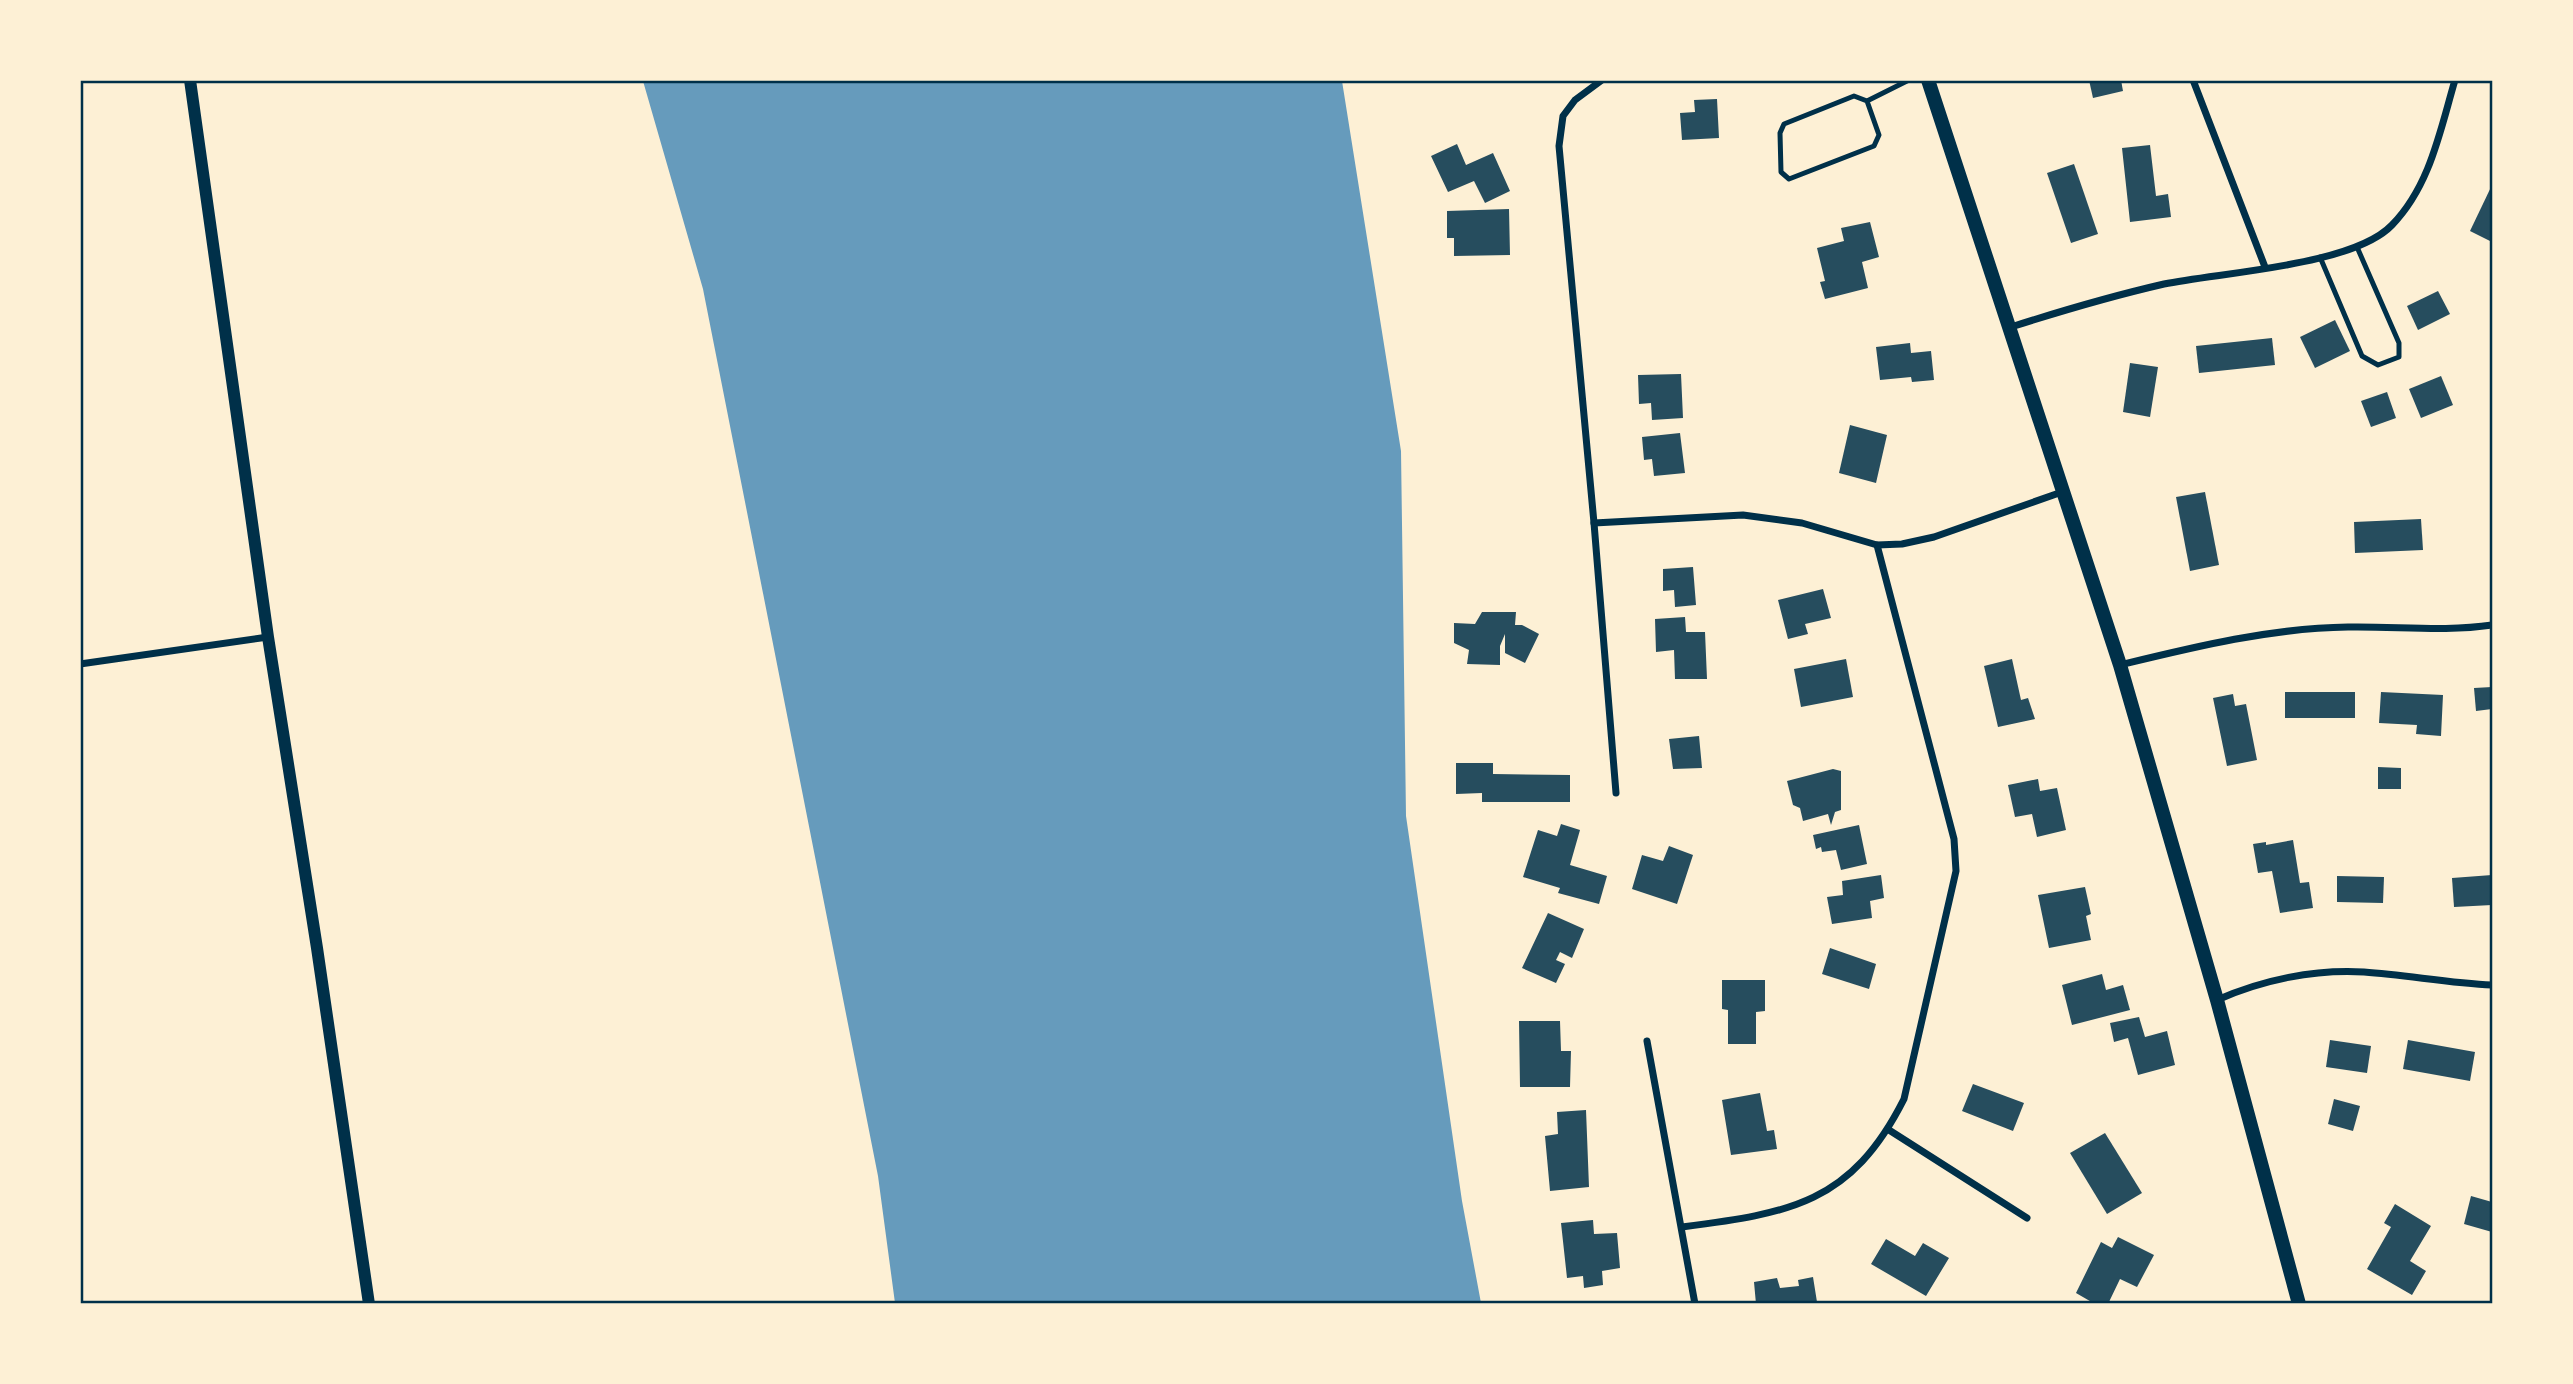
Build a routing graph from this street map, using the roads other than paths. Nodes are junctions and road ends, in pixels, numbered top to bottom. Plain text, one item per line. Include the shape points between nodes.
1 (190, 80) edge
2 (1602, 80) edge
3 (1909, 80) edge
4 (1928, 80) edge
5 (2193, 80) edge
6 (2455, 80) edge
7 (1867, 101) junction
8 (2357, 247) junction
9 (2320, 257) junction
10 (2265, 267) junction
11 (2011, 327) junction
12 (2062, 492) junction
13 (1594, 523) junction
14 (1877, 545) junction
15 (2493, 625) edge
16 (268, 637) junction
17 (80, 664) edge
18 (2120, 665) junction
19 (1616, 793) dead end
20 (2493, 985) edge
21 (2217, 1000) junction
22 (1647, 1041) dead end
23 (1889, 1129) junction
24 (2027, 1218) dead end
25 (1682, 1227) junction
26 (369, 1304) edge
27 (1695, 1304) edge
28 (2299, 1304) edge

1 - 16 street
2 - 13 street via 1575,100 1563,116 1559,146
3 - 7 lane
4 - 11 main road
5 - 10 street
6 - 8 street via 2426,175 2413,200 2392,226
7 - 7 lane via 1854,96 1784,124 1781,172 1790,178 1874,146 1879,135
8 - 9 street
8 - 9 lane via 2399,343 2399,357 2378,365 2362,356
9 - 10 street
10 - 11 street via 2164,284
11 - 12 main road
12 - 14 street via 1934,537
12 - 18 main road
13 - 14 street via 1743,515 1802,523
13 - 19 street
14 - 23 street via 1954,839 1956,871 1904,1099
15 - 18 street via 2294,631 2232,639
16 - 17 street
16 - 26 street
18 - 21 main road
20 - 21 street via 2325,972 2282,978
21 - 28 main road
22 - 25 street
23 - 24 street
23 - 25 street via 1857,1168 1826,1192 1752,1218
25 - 27 street

